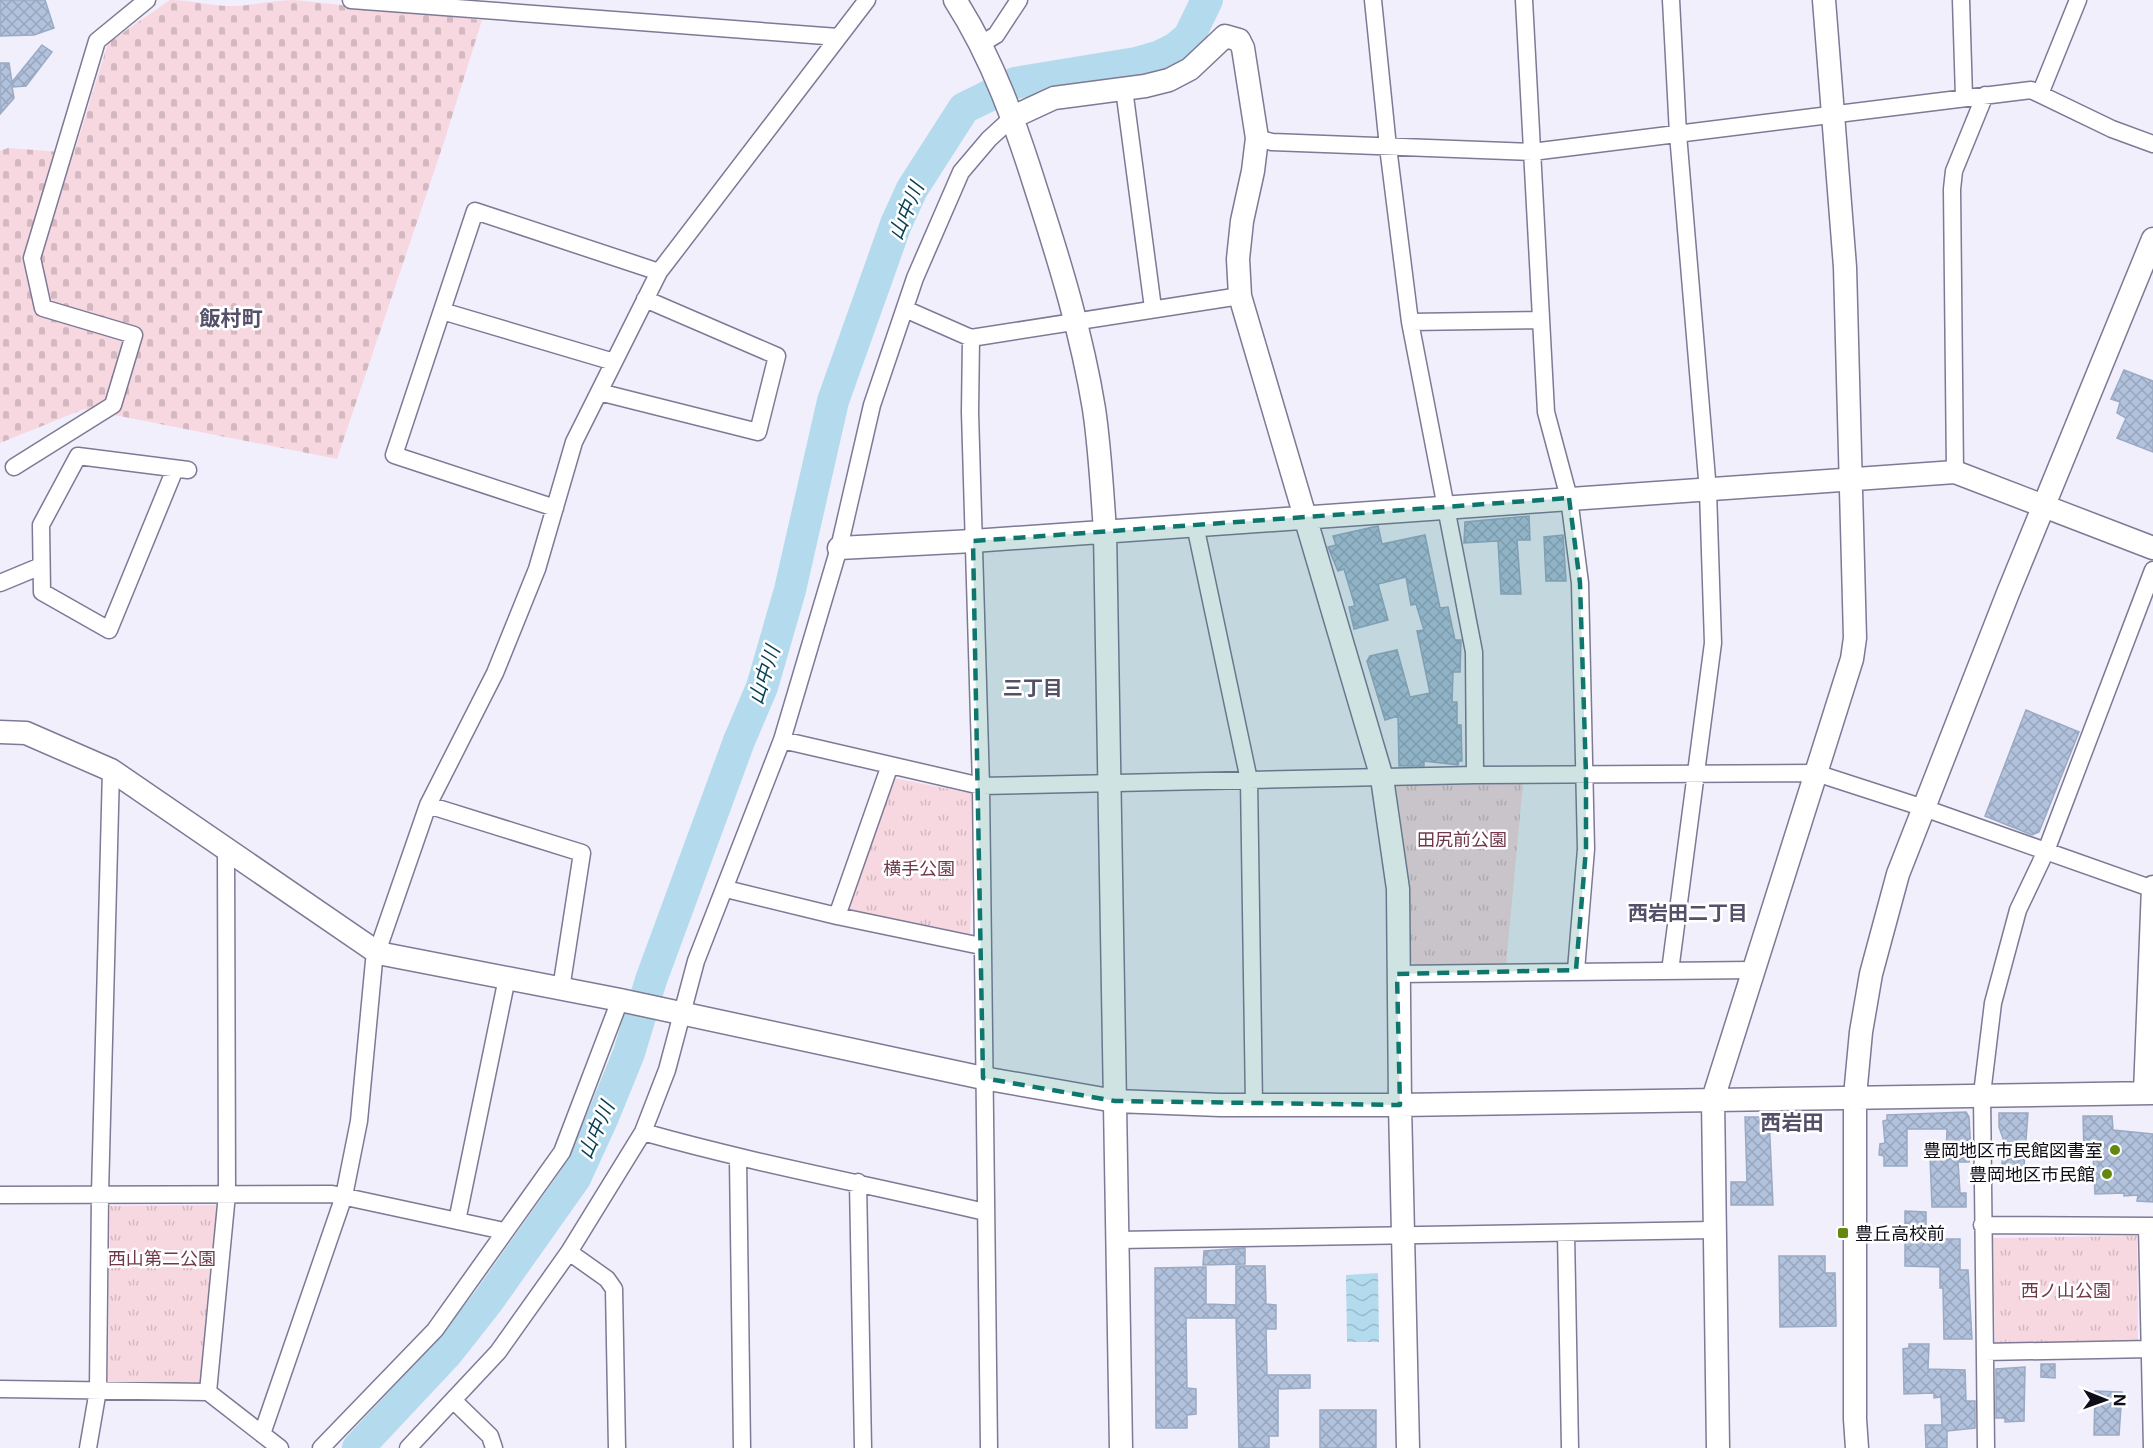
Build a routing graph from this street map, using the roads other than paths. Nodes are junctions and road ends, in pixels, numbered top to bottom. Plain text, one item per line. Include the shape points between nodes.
1 (147, 0) edge
2 (351, 0) edge
3 (867, 0) edge
4 (955, 0) edge
5 (1019, 0) edge
6 (1373, 0) edge
7 (1524, 0) edge
8 (1671, 0) edge
9 (1824, 0) edge
10 (1961, 0) edge
11 (2078, 0) edge
12 (838, 37) junction
13 (981, 44) junction
14 (1124, 90) junction
15 (2040, 94) junction
16 (1985, 95) junction
17 (1964, 97) junction
18 (1832, 114) junction
19 (1013, 117) junction
20 (1678, 134) junction
21 (1257, 138) junction
22 (2153, 144) edge
23 (1388, 147) junction
24 (1532, 153) junction
25 (2153, 238) edge
26 (658, 272) junction
27 (1239, 296) junction
28 (645, 299) junction
29 (1153, 308) junction
30 (905, 309) junction
31 (442, 311) junction
32 (1074, 320) junction
33 (1541, 320) junction
34 (1410, 322) junction
35 (971, 338) junction
36 (614, 362) junction
37 (599, 392) junction
38 (14, 467) dead end
39 (1955, 472) junction
40 (1851, 479) junction
41 (1708, 491) junction
42 (1569, 498) junction
43 (1444, 506) junction
44 (2043, 507) junction
45 (555, 508) junction
46 (1306, 518) junction
47 (1195, 525) junction
48 (1105, 531) junction
49 (973, 541) junction
50 (839, 548) junction
51 (2153, 549) edge
52 (41, 566) junction
53 (2153, 570) edge
54 (0, 583) edge
55 (0, 732) edge
56 (782, 740) junction
57 (890, 765) junction
58 (111, 770) junction
59 (1697, 772) junction
60 (1815, 773) junction
61 (1475, 775) junction
62 (1586, 775) junction
63 (1382, 778) junction
64 (1249, 780) junction
65 (1108, 782) junction
66 (981, 786) junction
67 (428, 805) junction
68 (1924, 808) junction
69 (226, 850) junction
70 (2046, 851) junction
71 (2153, 888) edge
72 (726, 889) junction
73 (837, 916) junction
74 (981, 946) junction
75 (378, 953) junction
76 (1576, 970) junction
77 (1670, 970) junction
78 (1754, 970) junction
79 (1397, 974) junction
80 (507, 978) junction
81 (561, 989) junction
82 (623, 1001) junction
83 (677, 1013) junction
84 (983, 1078) junction
85 (2149, 1093) edge
86 (1982, 1094) junction
87 (1855, 1096) junction
88 (1713, 1099) junction
89 (1115, 1101) junction
90 (1254, 1105) junction
91 (1400, 1105) junction
92 (643, 1132) junction
93 (738, 1159) junction
94 (858, 1182) junction
95 (100, 1194) junction
96 (227, 1194) junction
97 (0, 1195) edge
98 (344, 1196) junction
99 (985, 1212) junction
100 (457, 1221) junction
101 (1982, 1226) junction
102 (2150, 1226) edge
103 (1714, 1230) junction
104 (504, 1231) junction
105 (1566, 1233) junction
106 (1404, 1235) junction
107 (1118, 1240) junction
108 (569, 1252) junction
109 (2151, 1349) junction
110 (1985, 1352) junction
111 (0, 1389) edge
112 (98, 1390) junction
113 (208, 1392) junction
114 (454, 1401) junction
115 (262, 1434) junction
116 (88, 1448) edge
117 (280, 1448) edge
118 (321, 1448) edge
119 (408, 1448) edge
120 (494, 1448) edge
121 (617, 1448) edge
122 (742, 1448) edge
123 (863, 1448) edge
124 (989, 1448) edge
125 (1121, 1448) edge
126 (1408, 1448) edge
127 (1570, 1448) edge
128 (1718, 1448) edge
129 (1857, 1448) edge
130 (1986, 1448) edge
131 (2152, 1448) edge

1 - 38 street via 97,41 32,258 43,308 134,335 112,405
2 - 12 street
3 - 12 street
4 - 13 street
5 - 13 street via 996,34
6 - 23 street
7 - 24 street
8 - 20 street
9 - 18 street
10 - 17 street
11 - 15 street
12 - 26 street
13 - 19 street
14 - 19 street via 1054,98
14 - 21 street via 1169,80 1190,69 1225,36 1231,36 1243,48
14 - 29 street
15 - 16 street via 2031,90
15 - 22 street
16 - 17 street
16 - 39 street via 1954,171 1952,189
17 - 18 street
18 - 20 street
18 - 40 street via 1845,267
19 - 30 street via 961,172
19 - 32 street via 1057,253
20 - 24 street
20 - 41 street
21 - 23 street
21 - 27 street via 1242,221
23 - 24 street
23 - 34 street
24 - 33 street
25 - 44 street
26 - 28 street
26 - 31 street via 475,211
27 - 29 street
27 - 46 street
28 - 36 street
28 - 37 street via 777,356 758,432
29 - 32 street
30 - 35 street
30 - 50 street via 872,405
31 - 36 street
31 - 45 street via 394,455
32 - 35 street
32 - 48 street via 1094,408
33 - 34 street
33 - 42 street via 1546,412
34 - 43 street
35 - 49 street
36 - 37 street
37 - 45 street via 574,442
39 - 40 street
39 - 44 street
40 - 41 street
40 - 60 street via 1855,638 1852,659
41 - 42 street
41 - 59 street via 1713,643
42 - 43 street
42 - 62 street via 1580,583
43 - 46 street
43 - 61 street via 1474,651
44 - 51 street
44 - 68 street
45 - 67 street via 537,569 495,673
46 - 47 street
46 - 63 street
47 - 48 street
47 - 64 street
48 - 49 street
48 - 65 street
49 - 50 street
49 - 66 street
50 - 56 street
52 - 52 street via 41,525 78,456 182,470 109,630 42,592
52 - 54 street
53 - 70 street
55 - 58 street via 26,733
56 - 57 street
56 - 72 street
57 - 66 street
57 - 73 street
58 - 69 street
58 - 95 street
59 - 60 street
59 - 62 street
59 - 77 street
60 - 68 street
60 - 78 street
61 - 62 street
61 - 63 street
62 - 76 street via 1586,849
63 - 64 street
63 - 79 street via 1398,889
64 - 65 street
64 - 90 street
65 - 66 street
65 - 89 street
66 - 74 street
67 - 75 street
67 - 81 street via 582,853
68 - 70 street
68 - 87 street via 1898,874 1871,974
69 - 75 street
69 - 96 street
70 - 71 street
70 - 86 street via 2018,910 2006,947 1993,1003
71 - 85 street
72 - 73 street
72 - 83 street
73 - 74 street
74 - 84 street
75 - 80 street
75 - 98 street via 374,961 359,1121
76 - 77 street
76 - 79 street
77 - 78 street
78 - 88 street
79 - 91 street
80 - 81 street
80 - 100 street
81 - 82 street
82 - 83 street
82 - 104 street via 562,1152
83 - 84 street
83 - 92 street via 667,1070
84 - 89 street
84 - 99 street
85 - 86 street
86 - 87 street
86 - 101 street
87 - 88 street
87 - 129 street
88 - 91 street
88 - 103 street
89 - 90 street
89 - 107 street
90 - 91 street
91 - 106 street
92 - 93 street
92 - 108 street
93 - 94 street
93 - 122 street
94 - 99 street
94 - 123 street
95 - 96 street
95 - 97 street
95 - 112 street
96 - 98 street
96 - 113 street
98 - 100 street
98 - 115 street
99 - 124 street
100 - 104 street
101 - 102 street
101 - 110 street
102 - 109 street
103 - 105 street
103 - 128 street
104 - 118 street via 435,1330
105 - 106 street
105 - 127 street
106 - 107 street
106 - 126 street
107 - 125 street
108 - 114 street via 498,1352
108 - 121 street via 614,1289
109 - 110 street
109 - 131 street
110 - 130 street
111 - 112 street
112 - 113 street
112 - 116 street
113 - 115 street
114 - 119 street
114 - 120 street via 490,1436
115 - 117 street

